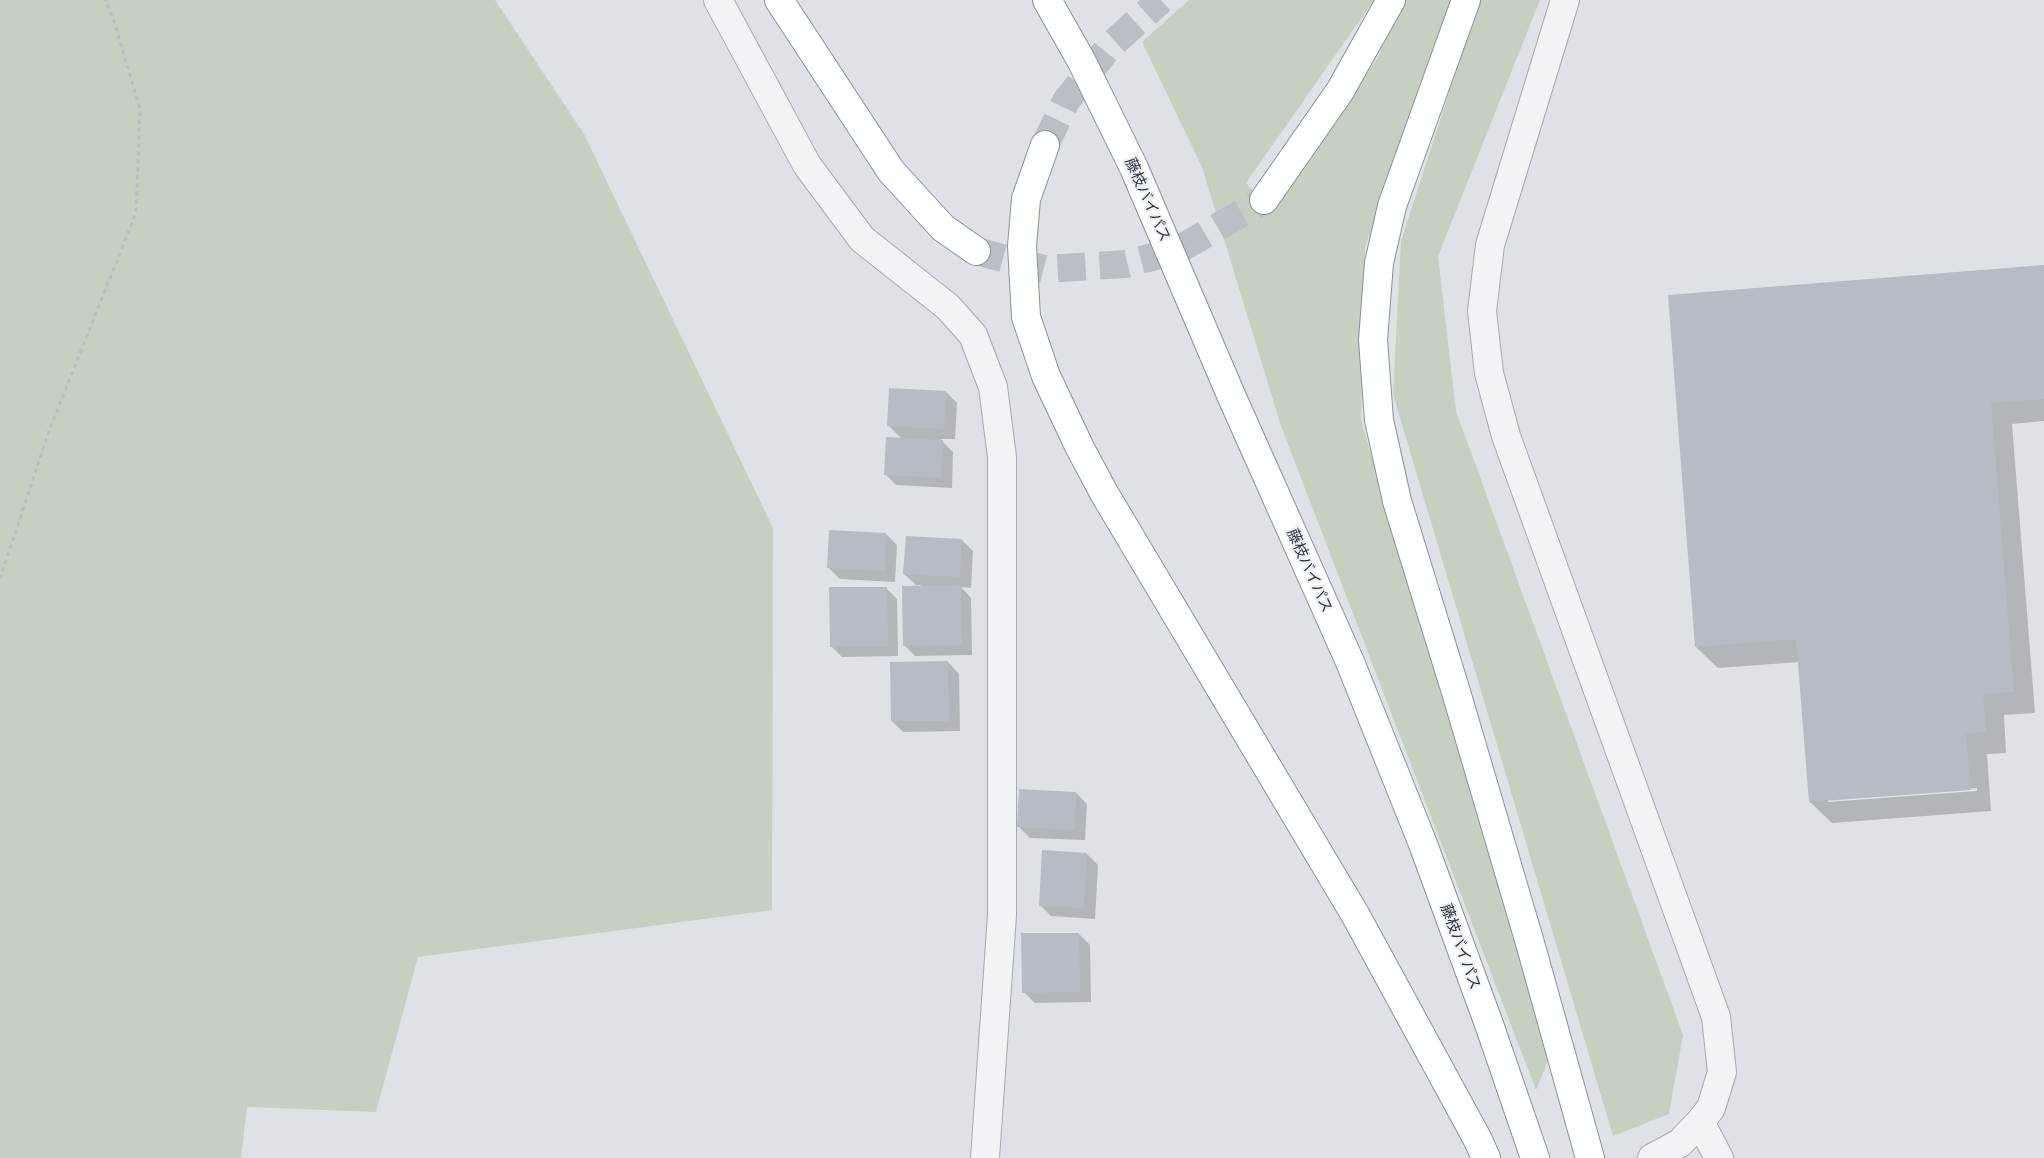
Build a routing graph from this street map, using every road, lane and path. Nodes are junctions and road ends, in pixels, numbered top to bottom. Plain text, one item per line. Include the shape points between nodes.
1 (105, 0) edge
2 (718, 0) edge
3 (779, 0) edge
4 (1047, 0) edge
5 (1391, 0) edge
6 (1466, 0) edge
7 (1565, 0) edge
8 (1045, 145) tunnel mouth
9 (1264, 200) tunnel mouth
10 (976, 251) tunnel mouth
11 (0, 579) edge
12 (1700, 1122) junction
13 (986, 1158) edge
14 (1486, 1158) edge
15 (1535, 1158) edge
16 (1590, 1158) edge
17 (1652, 1158) edge
18 (1719, 1158) edge

1 - 11 path via 140,109 136,214 49,431
2 - 13 street via 807,165 862,239 948,307 974,335 993,387 1002,457 1002,915
3 - 10 highway via 891,171 943,228
4 - 15 highway, 藤枝バイパス via 1081,60 1134,168 1230,396 1350,662 1423,844
5 - 9 highway via 1340,91
6 - 16 highway via 1392,206 1379,263 1373,340 1379,420 1397,501 1456,692
7 - 12 street via 1490,245 1482,311 1489,373 1506,436 1716,1017 1722,1072 1711,1108
8 - 14 highway via 1026,199 1022,246 1026,317 1046,376 1104,493 1356,916
12 - 17 street via 1680,1143
12 - 18 street

